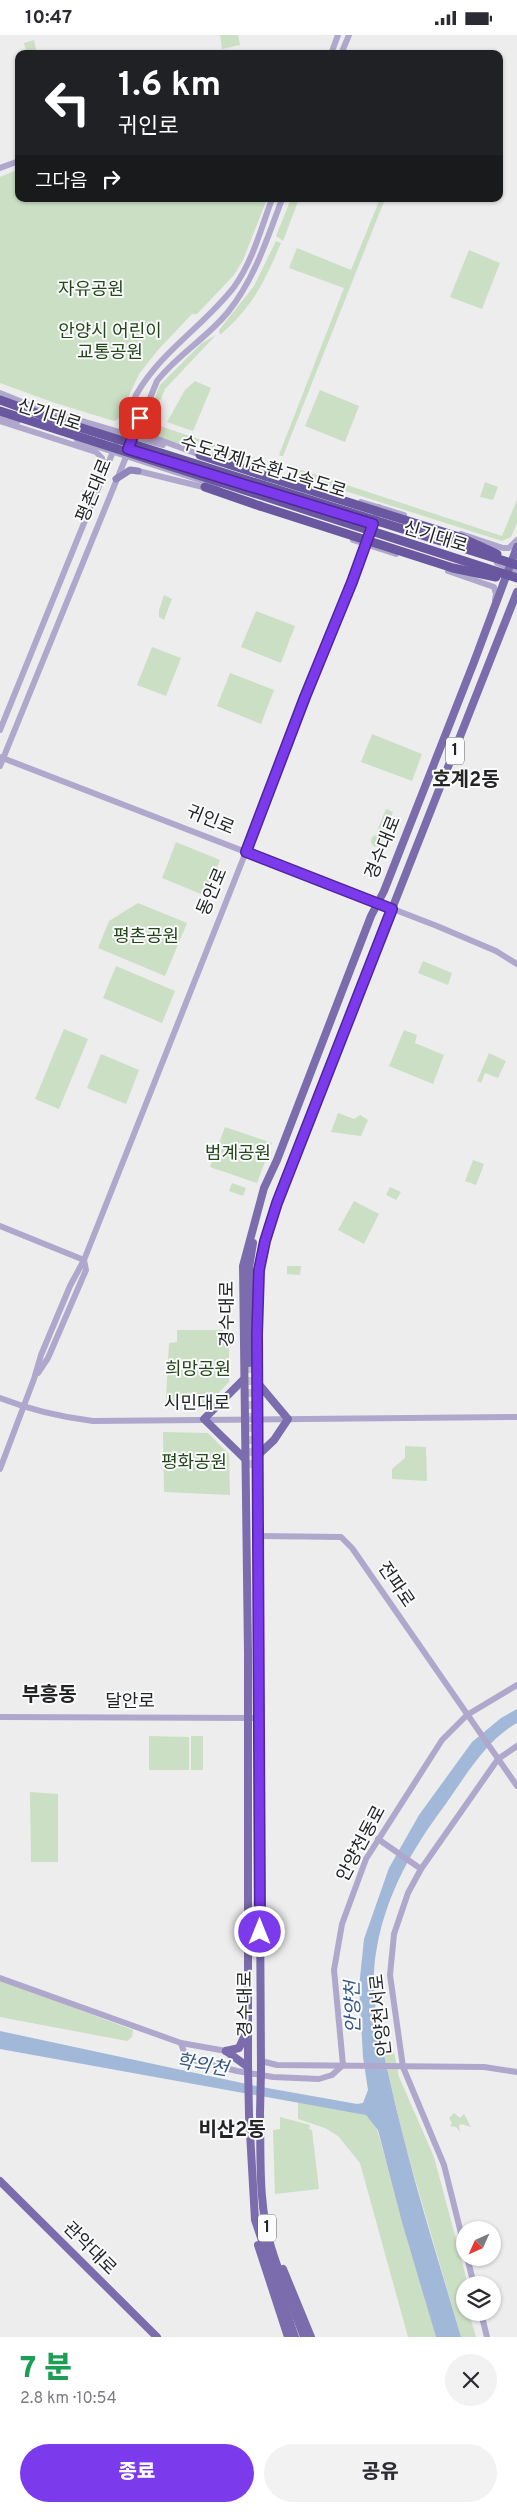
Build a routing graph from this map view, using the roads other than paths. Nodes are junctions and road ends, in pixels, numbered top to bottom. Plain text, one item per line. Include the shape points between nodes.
1 (338, 35) edge
2 (349, 35) edge
3 (332, 50) edge
4 (343, 50) edge
5 (15, 162) edge
6 (0, 168) edge
7 (271, 202) edge
8 (281, 202) edge
9 (0, 393) edge
10 (0, 399) edge
11 (145, 407) junction
12 (0, 409) edge
13 (0, 416) edge
14 (0, 421) edge
15 (93, 425) junction
16 (17, 427) junction
17 (48, 427) junction
18 (68, 430) junction
19 (120, 434) junction
20 (132, 437) junction
21 (115, 445) junction
22 (128, 449) junction
23 (112, 452) junction
24 (188, 452) junction
25 (200, 455) junction
26 (125, 457) junction
27 (136, 460) junction
28 (138, 471) joint
29 (102, 477) junction
30 (116, 479) junction
31 (205, 487) junction
32 (379, 507) junction
33 (373, 524) junction
34 (370, 533) junction
35 (471, 537) junction
36 (517, 540) edge
37 (436, 543) junction
38 (366, 545) junction
39 (517, 547) edge
40 (513, 568) edge
41 (65, 572) junction
42 (76, 577) junction
43 (517, 579) edge
44 (517, 592) edge
45 (491, 617) junction
46 (8, 711) junction
47 (20, 715) junction
48 (0, 730) edge
49 (2, 758) edge
50 (0, 766) edge
51 (246, 852) junction
52 (378, 903) junction
53 (392, 909) junction
54 (517, 964) edge
55 (278, 1160) junction
56 (291, 1165) junction
57 (0, 1226) edge
58 (84, 1260) junction
59 (243, 1380) junction
60 (257, 1382) junction
61 (0, 1398) edge
62 (24, 1407) junction
63 (517, 1417) edge
64 (204, 1419) junction
65 (244, 1419) junction
66 (257, 1419) junction
67 (288, 1419) junction
68 (257, 1457) junction
69 (245, 1459) junction
70 (0, 1469) edge
71 (258, 1537) junction
72 (259, 1638) junction
73 (248, 1654) junction
74 (517, 1685) edge
75 (0, 1717) edge
76 (469, 1717) junction
77 (259, 1718) junction
78 (247, 1719) junction
79 (517, 1746) edge
80 (496, 1757) junction
81 (517, 1786) edge
82 (378, 1839) junction
83 (421, 1869) junction
84 (0, 1978) edge
85 (247, 2031) junction
86 (181, 2043) junction
87 (226, 2051) junction
88 (261, 2065) junction
89 (320, 2065) junction
90 (346, 2065) junction
91 (248, 2067) junction
92 (399, 2067) junction
93 (517, 2072) edge
94 (319, 2079) junction
95 (0, 2181) edge
96 (255, 2220) junction
97 (458, 2221) edge
98 (271, 2246) junction
99 (483, 2321) edge
100 (156, 2337) edge
101 (288, 2337) edge
102 (295, 2337) edge
103 (304, 2337) edge
104 (311, 2337) edge
105 (487, 2337) edge

1 - 3 street
2 - 4 street
5 - 6 street
7 - 19 street, 평촌대로 via 252,254 234,286 147,376
8 - 11 street, 평촌대로 via 242,292 227,313 167,368
9 - 15 street
10 - 17 street
10 - 40 highway, 수도권제1순환고속도로, bridge
11 - 20 street, 평촌대로
11 - 24 street via 143,429 152,437
12 - 17 street, 신기대로
12 - 43 highway, 수도권제1순환고속도로, bridge
13 - 17 street, 신기대로
14 - 16 street
15 - 18 street
15 - 19 street
16 - 17 street
16 - 29 street via 96,452 105,465
17 - 18 street, 신기대로
17 - 23 street, 신기대로
18 - 21 street, 신기대로
19 - 20 street
19 - 21 street, 평촌대로
20 - 22 street, 평촌대로
20 - 24 street
21 - 22 street, 신기대로
21 - 23 street, 평촌대로
22 - 26 street, 평촌대로
22 - 33 street, 신기대로
23 - 26 street, 신기대로
23 - 29 street, 평촌대로
24 - 25 street
25 - 32 street
25 - 40 highway, bridge via 462,538
26 - 27 street, 신기대로
26 - 30 street, 평촌대로
27 - 31 street
27 - 34 street, 신기대로
28 - 30 main road via 130,470
28 - 31 street
29 - 41 street, 평촌대로
30 - 42 street, 평촌대로
31 - 38 street
31 - 43 highway, bridge via 453,568
32 - 33 street, 동안로
32 - 35 street
33 - 34 street, 동안로
33 - 37 street, 신기대로
34 - 38 street, 동안로
34 - 40 street, 신기대로
35 - 36 street via 503,548
35 - 37 street
37 - 40 street, 신기대로
38 - 45 street via 488,583 496,594
38 - 51 street, 동안로
39 - 40 main road, 경수대로 / 1
40 - 43 street, 신기대로
40 - 45 main road, 경수대로 / 1
41 - 42 street
41 - 46 street, 평촌대로
42 - 47 street, 평촌대로
44 - 53 main road, 경수대로 / 1
45 - 52 main road, 경수대로 / 1
46 - 47 street
46 - 48 street, 평촌대로
47 - 49 street, 평촌대로
49 - 50 street, 평촌대로
49 - 51 street, 귀인로
51 - 52 street, 귀인로
51 - 58 street, 동안로
52 - 53 street, 귀인로
52 - 55 main road, 경수대로 / 1
53 - 54 street, 귀인로 via 496,951
53 - 56 main road, 경수대로 / 1
55 - 56 main road, 경수대로 / 1 via 253,1238 249,1268 251,1363 255,1269 261,1240
55 - 59 main road, 경수대로 via 264,1188 243,1266
56 - 60 main road, 경수대로 via 265,1241 259,1270
57 - 58 street
58 - 62 street, 동안로 via 78,1267 46,1342
59 - 64 main road
59 - 65 main road, 경수대로
60 - 66 main road, 경수대로
60 - 67 main road
61 - 62 street, 시민대로
62 - 64 street, 시민대로 via 62,1418 93,1421
62 - 70 street, 동안로
63 - 67 street, 시민대로
64 - 65 street, 시민대로
64 - 69 main road
65 - 66 street, 시민대로
65 - 69 main road, 경수대로
66 - 67 street, 시민대로
66 - 68 main road, 경수대로
67 - 68 main road
68 - 71 main road, 경수대로
69 - 73 main road, 경수대로
71 - 72 main road, 경수대로
71 - 76 street, 전파로 via 341,1537
72 - 73 main road, 경수대로 / 1 via 251,1468
72 - 77 main road, 경수대로 / 1
73 - 78 main road, 경수대로 / 1
74 - 76 street, 안양천동로
75 - 78 street, 달안로
76 - 80 street
76 - 82 street, 안양천동로 via 442,1740
77 - 78 street, 달안로
77 - 88 main road, 경수대로 / 1
78 - 85 main road, 경수대로 / 1
79 - 80 street, 안양천서로
80 - 81 street
80 - 83 street, 안양천서로
82 - 83 street
82 - 90 street, 안양천동로 via 351,1895 334,1970
83 - 92 street, 안양천서로 via 408,1893 394,1934 390,1975
84 - 86 street
85 - 87 main road via 239,2047
85 - 91 main road, 경수대로 / 1
86 - 87 street
86 - 94 street via 186,2058 206,2065 273,2077
87 - 91 main road
88 - 89 street
88 - 98 main road, 1, bridge via 261,2183
89 - 90 street
89 - 94 street via 322,2074
90 - 92 street
90 - 94 street
91 - 96 main road, 1, bridge
92 - 93 street via 484,2067
92 - 97 street, 안양천서로 via 444,2165
95 - 100 main road, 관악대로
96 - 101 main road via 266,2275
96 - 102 main road, 1
98 - 103 main road, 1
98 - 104 main road via 289,2279
99 - 105 street

